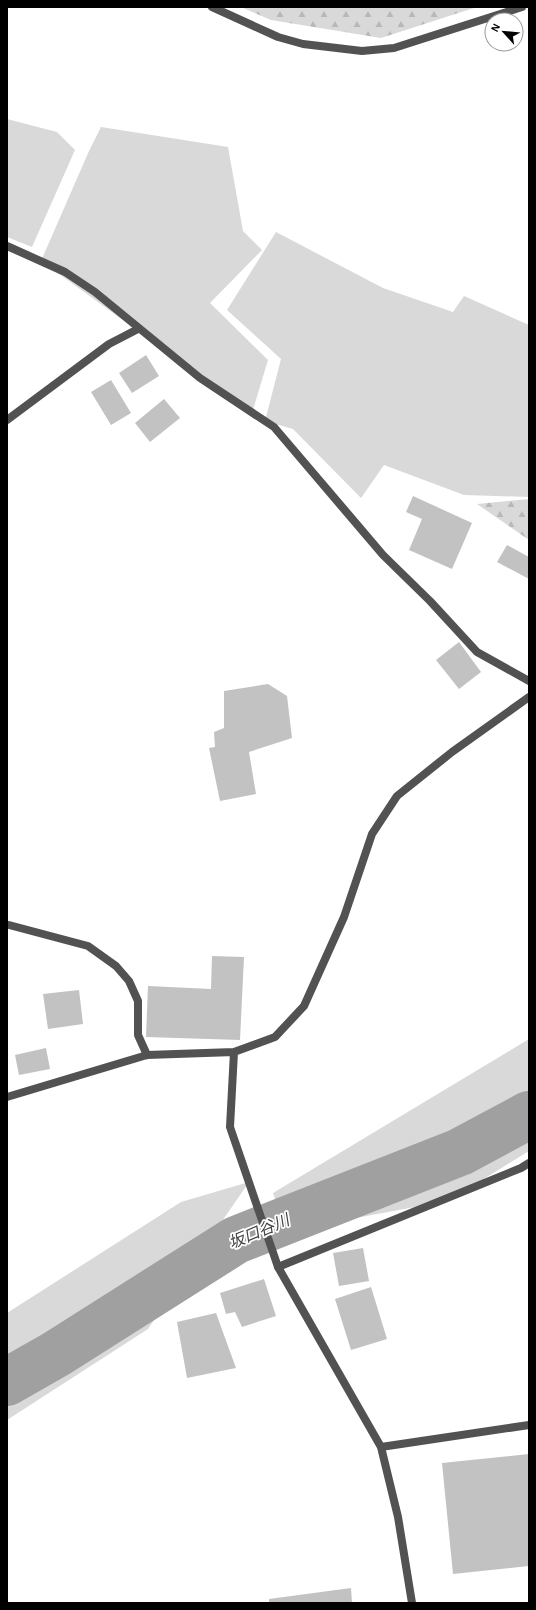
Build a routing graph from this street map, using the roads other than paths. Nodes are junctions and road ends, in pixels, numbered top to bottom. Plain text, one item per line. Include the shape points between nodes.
1 (212, 7) edge
2 (522, 7) edge
3 (7, 246) edge
4 (138, 329) junction
5 (7, 420) edge
6 (529, 680) edge
7 (529, 697) edge
8 (9, 925) dead end
9 (234, 1052) junction
10 (147, 1055) junction
11 (7, 1097) edge
12 (529, 1163) edge
13 (278, 1267) junction
14 (529, 1425) edge
15 (381, 1447) junction
16 (412, 1603) edge

1 - 2 street via 278,37 303,44 362,51 394,48
3 - 4 street via 64,272 95,292
4 - 5 street via 109,344
4 - 6 street via 200,378 274,427 383,555 477,652
7 - 9 street via 452,752 397,796 372,834 344,917 304,1006 275,1037
8 - 10 street via 88,946 116,966 128,980 138,1000 138,1035
9 - 10 street
9 - 13 street via 230,1127
10 - 11 street
12 - 13 street
13 - 15 street
14 - 15 street
15 - 16 street via 398,1517

